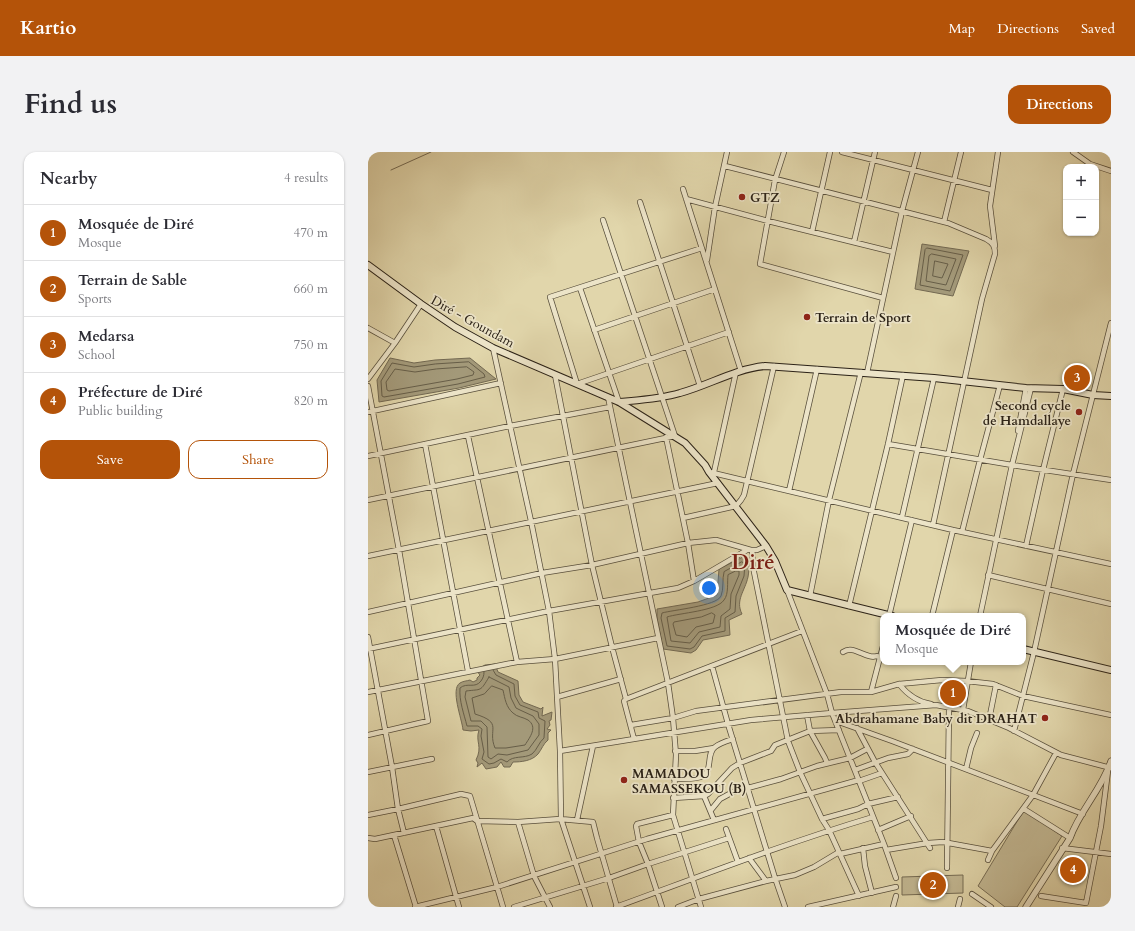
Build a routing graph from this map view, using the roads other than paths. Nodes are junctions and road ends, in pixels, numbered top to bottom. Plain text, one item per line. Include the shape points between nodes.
1 (728, 152) edge
2 (784, 152) edge
3 (830, 152) edge
4 (842, 152) edge
5 (875, 152) edge
6 (918, 152) edge
7 (961, 152) edge
8 (998, 152) edge
9 (1073, 152) edge
10 (873, 160) junction
11 (725, 166) junction
12 (914, 170) junction
13 (1111, 171) edge
14 (775, 180) junction
15 (954, 180) junction
16 (683, 189) dead end
17 (992, 190) junction
18 (821, 191) junction
19 (686, 199) junction
20 (640, 202) dead end
21 (863, 202) junction
22 (715, 207) junction
23 (902, 211) junction
24 (603, 220) dead end
25 (768, 221) junction
26 (944, 222) junction
27 (812, 232) junction
28 (854, 242) junction
29 (702, 248) junction
30 (995, 248) junction
31 (893, 252) junction
32 (660, 262) junction
33 (707, 262) junction
34 (369, 267) edge
35 (621, 275) junction
36 (580, 288) junction
37 (715, 289) junction
38 (883, 298) junction
39 (673, 303) junction
40 (420, 304) junction
41 (635, 316) junction
42 (1111, 323) edge
43 (368, 328) edge
44 (594, 330) junction
45 (729, 332) junction
46 (395, 343) junction
47 (687, 346) junction
48 (493, 348) junction
49 (649, 359) junction
50 (774, 366) junction
51 (817, 369) junction
52 (739, 371) junction
53 (609, 373) junction
54 (864, 373) junction
55 (555, 375) junction
56 (903, 376) junction
57 (934, 378) junction
58 (368, 379) edge
59 (965, 381) junction
60 (501, 383) junction
61 (577, 384) junction
62 (1000, 385) junction
63 (368, 386) edge
64 (700, 386) junction
65 (1028, 388) junction
66 (1063, 389) junction
67 (1093, 395) junction
68 (1111, 396) edge
69 (608, 397) junction
70 (662, 398) junction
71 (620, 402) junction
72 (610, 407) junction
73 (371, 411) edge
74 (564, 417) junction
75 (510, 426) junction
76 (468, 436) junction
77 (675, 436) junction
78 (666, 437) junction
79 (1015, 443) dead end
80 (425, 444) junction
81 (888, 444) junction
82 (618, 448) junction
83 (917, 449) junction
84 (380, 454) junction
85 (947, 454) junction
86 (368, 456) edge
87 (572, 458) junction
88 (980, 460) junction
89 (1012, 465) junction
90 (519, 468) junction
91 (1043, 470) junction
92 (711, 472) junction
93 (1073, 474) junction
94 (477, 478) junction
95 (1111, 480) edge
96 (748, 481) junction
97 (718, 483) junction
98 (433, 487) junction
99 (677, 491) junction
100 (789, 491) junction
101 (388, 496) junction
102 (368, 500) edge
103 (830, 500) junction
104 (630, 501) junction
105 (736, 506) junction
106 (872, 510) junction
107 (583, 511) junction
108 (902, 517) junction
109 (682, 518) junction
110 (912, 520) junction
111 (531, 521) junction
112 (933, 525) junction
113 (953, 530) junction
114 (488, 531) junction
115 (962, 532) junction
116 (995, 539) junction
117 (443, 541) junction
118 (688, 543) junction
119 (766, 546) junction
120 (1026, 546) junction
121 (399, 550) junction
122 (750, 550) junction
123 (1056, 552) junction
124 (640, 553) junction
125 (368, 556) edge
126 (1111, 564) edge
127 (592, 565) junction
128 (542, 573) junction
129 (988, 575) junction
130 (694, 581) junction
131 (500, 584) junction
132 (1048, 589) junction
133 (787, 590) junction
134 (649, 593) junction
135 (453, 594) junction
136 (810, 596) junction
137 (600, 602) junction
138 (408, 603) junction
139 (1111, 604) edge
140 (848, 606) junction
141 (549, 611) junction
142 (368, 612) edge
143 (891, 613) edge
144 (933, 613) edge
145 (981, 613) edge
146 (880, 614) edge
147 (508, 621) junction
148 (460, 629) junction
149 (802, 630) junction
150 (368, 637) edge
151 (414, 638) junction
152 (658, 638) junction
153 (768, 644) junction
154 (612, 647) junction
155 (369, 649) edge
156 (1026, 650) edge
157 (843, 652) dead end
158 (1034, 652) junction
159 (880, 658) joint
160 (555, 659) junction
161 (517, 662) junction
162 (970, 665) edge
163 (712, 666) junction
164 (1111, 670) edge
165 (468, 671) junction
166 (621, 679) junction
167 (967, 680) junction
168 (421, 681) junction
169 (668, 683) junction
170 (899, 684) junction
171 (996, 685) junction
172 (378, 691) junction
173 (368, 692) edge
174 (871, 692) junction
175 (827, 694) junction
176 (1023, 696) junction
177 (557, 697) junction
178 (626, 699) junction
179 (780, 700) junction
180 (936, 705) junction
181 (723, 707) junction
182 (949, 708) junction
183 (963, 710) junction
184 (832, 713) junction
185 (808, 715) junction
186 (1111, 715) edge
187 (783, 717) junction
188 (673, 718) junction
189 (989, 720) junction
190 (836, 721) junction
191 (728, 724) junction
192 (631, 725) junction
193 (857, 728) junction
194 (839, 730) junction
195 (1014, 730) junction
196 (386, 731) junction
197 (810, 731) junction
198 (674, 732) junction
199 (977, 733) dead end
200 (368, 735) edge
201 (634, 739) junction
202 (733, 739) junction
203 (788, 741) junction
204 (593, 746) junction
205 (714, 748) junction
206 (867, 749) junction
207 (914, 749) junction
208 (560, 751) junction
209 (675, 752) junction
210 (1056, 753) junction
211 (850, 758) junction
212 (432, 759) dead end
213 (1111, 760) edge
214 (740, 762) junction
215 (875, 762) junction
216 (948, 762) junction
217 (827, 764) junction
218 (392, 767) junction
219 (1110, 768) edge
220 (966, 769) junction
221 (855, 770) junction
222 (368, 772) edge
223 (800, 772) junction
224 (882, 773) junction
225 (674, 779) junction
226 (859, 781) junction
227 (748, 787) junction
228 (811, 793) junction
229 (1033, 795) junction
230 (704, 796) junction
231 (898, 797) junction
232 (673, 798) junction
233 (868, 804) junction
234 (754, 808) junction
235 (1024, 808) junction
236 (398, 809) junction
237 (711, 810) junction
238 (1083, 814) junction
239 (368, 815) edge
240 (673, 816) junction
241 (910, 816) junction
242 (873, 817) junction
243 (561, 819) junction
244 (822, 819) junction
245 (577, 820) junction
246 (714, 820) junction
247 (477, 821) junction
248 (518, 822) junction
249 (436, 826) junction
250 (677, 830) junction
251 (726, 830) dead end
252 (830, 830) junction
253 (878, 830) junction
254 (404, 833) junction
255 (394, 835) junction
256 (368, 838) edge
257 (729, 838) junction
258 (1070, 838) junction
259 (640, 842) junction
260 (928, 843) junction
261 (884, 844) junction
262 (948, 844) junction
263 (863, 848) junction
264 (930, 848) dead end
265 (1062, 848) junction
266 (886, 850) junction
267 (992, 851) junction
268 (684, 852) junction
269 (767, 852) junction
270 (1096, 852) junction
271 (602, 853) junction
272 (840, 853) junction
273 (1111, 854) edge
274 (749, 858) junction
275 (988, 860) dead end
276 (575, 862) junction
277 (738, 862) junction
278 (648, 864) junction
279 (947, 868) dead end
280 (534, 876) junction
281 (610, 878) junction
282 (775, 878) junction
283 (896, 878) dead end
284 (693, 879) junction
285 (766, 881) junction
286 (584, 886) junction
287 (497, 887) junction
288 (896, 887) dead end
289 (657, 891) junction
290 (872, 893) junction
291 (972, 894) dead end
292 (859, 896) junction
293 (896, 896) dead end
294 (1041, 896) dead end
295 (456, 897) junction
296 (545, 897) junction
297 (960, 899) dead end
298 (699, 900) junction
299 (416, 907) edge
300 (459, 907) edge
301 (503, 907) edge
302 (514, 907) edge
303 (550, 907) edge
304 (590, 907) edge
305 (617, 907) edge
306 (662, 907) edge
307 (678, 907) edge
308 (701, 907) edge
309 (785, 907) edge
310 (808, 907) edge
311 (893, 907) edge
312 (958, 907) edge
313 (991, 907) edge
314 (1026, 907) edge

1 - 11 street
2 - 14 street
3 - 18 street
4 - 10 street
5 - 10 street
6 - 12 street
7 - 15 street
8 - 17 street
9 - 13 street via 1090,164
10 - 12 street
10 - 21 street
11 - 14 street
11 - 22 street
12 - 15 street
12 - 23 street
14 - 18 street
14 - 25 street
15 - 17 street
15 - 26 street
16 - 19 street
17 - 30 street via 990,211
18 - 21 street
18 - 27 street
19 - 22 street
19 - 29 street
20 - 32 street
21 - 23 street
21 - 28 street
22 - 25 street
22 - 33 street
23 - 26 street
23 - 31 street
24 - 35 street
25 - 27 street
25 - 38 street via 760,264
26 - 30 street via 986,239
27 - 28 street
28 - 31 street
29 - 32 street
29 - 33 street
30 - 59 street
31 - 38 street
32 - 35 street
32 - 39 street
33 - 37 street
34 - 40 main road, Diré - Goundam
35 - 36 street
35 - 41 street
36 - 44 street
36 - 61 street via 550,298
37 - 39 street
37 - 45 street
38 - 54 street
39 - 41 street
39 - 47 street
40 - 46 street
40 - 48 main road, Diré - Goundam
41 - 44 street
41 - 49 street
42 - 67 street
43 - 46 street
44 - 53 street
45 - 47 street
45 - 52 street
46 - 58 street
47 - 49 street
47 - 64 street
48 - 55 main road, Diré - Goundam
48 - 60 street
49 - 53 street
49 - 70 street
50 - 51 main road
50 - 52 main road via 758,366
50 - 96 street
51 - 54 main road
51 - 100 street
52 - 64 main road
52 - 92 street
53 - 61 street
53 - 71 street
54 - 56 main road
54 - 103 street
55 - 61 main road, Diré - Goundam
55 - 74 street
56 - 57 main road
56 - 81 street
57 - 59 main road
57 - 83 street
59 - 62 main road
59 - 85 street
60 - 73 street
60 - 75 street
61 - 69 main road, Diré - Goundam
62 - 65 main road
62 - 88 street
63 - 73 street
64 - 70 main road
65 - 66 main road
65 - 79 street
65 - 89 street
66 - 67 main road
66 - 91 street
67 - 68 main road
67 - 93 street
69 - 71 main road, Diré - Goundam
69 - 72 street
70 - 71 main road
70 - 77 street
71 - 77 main road, Diré - Goundam
72 - 74 street
72 - 82 street
73 - 84 street
74 - 75 street
74 - 87 street
75 - 76 street
75 - 90 street
76 - 80 street
76 - 94 street
77 - 78 street
77 - 92 main road, Diré - Goundam via 695,453
78 - 82 street
78 - 99 street
80 - 84 street
80 - 98 street
81 - 83 street
81 - 106 street
82 - 87 street
82 - 104 street
83 - 85 street
83 - 108 street
84 - 86 street
84 - 101 street
85 - 88 street
85 - 112 street
87 - 90 street
87 - 107 street
88 - 89 street
88 - 115 street
89 - 91 street
89 - 116 street
90 - 94 street
90 - 111 street
91 - 93 street
91 - 120 street
92 - 96 street
92 - 97 main road, Diré - Goundam
93 - 95 street
93 - 123 street
94 - 98 street
94 - 114 street
96 - 100 street
96 - 105 street via 744,495
97 - 99 street
97 - 105 main road, Diré - Goundam
98 - 101 street
98 - 117 street
99 - 104 street
99 - 109 street
100 - 103 street
101 - 102 street
101 - 121 street
103 - 106 street
103 - 136 street
104 - 107 street
104 - 124 street
105 - 109 street
105 - 119 main road, Diré - Goundam
106 - 108 street
106 - 140 street
107 - 111 street
107 - 127 street
108 - 110 street
109 - 118 street
110 - 112 street
110 - 143 street
111 - 114 street
111 - 128 street
112 - 113 street
113 - 115 street
113 - 144 street
114 - 117 street
114 - 131 street
115 - 116 street
116 - 120 street
116 - 129 street
117 - 121 street
117 - 135 street
118 - 122 street via 716,540
118 - 124 street
118 - 130 street
119 - 122 street
119 - 133 main road, Diré - Goundam
120 - 123 street
121 - 125 street
121 - 138 street
122 - 130 street
122 - 153 street
123 - 126 street
123 - 132 street
124 - 127 street
124 - 134 street
127 - 128 street
127 - 137 street
128 - 131 street
128 - 141 street
129 - 132 street
129 - 145 street
130 - 134 street via 678,588
131 - 135 street
131 - 147 street
132 - 139 street
132 - 158 street
133 - 136 main road
133 - 149 street
134 - 137 street
134 - 152 street
135 - 138 street
135 - 148 street
136 - 140 main road
137 - 141 street
137 - 154 street
138 - 142 street
138 - 151 street
140 - 146 main road
141 - 147 street
141 - 160 street
147 - 148 street
147 - 161 street
148 - 151 street
148 - 165 street
149 - 153 street
149 - 175 street
150 - 155 street
151 - 155 street
151 - 168 street
152 - 154 street
152 - 169 street
153 - 163 street
153 - 179 street
154 - 160 street
154 - 166 street
155 - 172 street
156 - 158 main road
157 - 159 street via 852,650
158 - 164 main road
158 - 176 street
159 - 174 street
160 - 161 street
160 - 177 street
161 - 165 street
162 - 167 street
163 - 169 street
163 - 181 street
165 - 168 street
166 - 177 street
166 - 178 street
167 - 170 street
167 - 171 street
167 - 183 street
168 - 172 street
168 - 196 street via 428,721
169 - 178 street
169 - 188 street
170 - 174 street
170 - 180 street via 906,692 925,703
171 - 176 street
171 - 189 street
172 - 173 street
172 - 196 street
174 - 175 street
175 - 179 street
175 - 184 street
176 - 186 street
176 - 195 street
177 - 208 street
178 - 192 street via 624,701
179 - 181 street
179 - 187 street
180 - 182 street
180 - 184 street
181 - 188 street
181 - 191 street
182 - 183 street
182 - 216 street
183 - 189 street
184 - 185 street
184 - 190 street
185 - 187 street
185 - 197 street
187 - 191 street
187 - 203 street
188 - 192 street
188 - 198 street
189 - 195 street
190 - 193 street
190 - 194 street
191 - 198 street
191 - 202 street
192 - 201 street
193 - 206 street
193 - 207 street
194 - 197 street
194 - 211 street
195 - 210 street
196 - 200 street
196 - 218 street
197 - 203 street
197 - 217 street
198 - 201 street
198 - 209 street
199 - 220 street
201 - 204 street
202 - 205 street
202 - 214 street
203 - 214 street via 775,745 771,751
203 - 223 street
204 - 208 street
204 - 245 street
205 - 209 street
205 - 225 street via 708,770 704,774 696,778
206 - 211 street
206 - 215 street
207 - 215 street via 908,754
207 - 216 street
208 - 243 street
209 - 225 street
210 - 219 street
210 - 229 street
211 - 217 street
211 - 221 street
212 - 218 street
213 - 219 street
214 - 227 street
214 - 230 street
215 - 221 street
215 - 224 street
216 - 220 street
216 - 262 street
217 - 223 street
218 - 222 street
218 - 236 street
219 - 238 street
219 - 270 street
220 - 229 street
221 - 226 street
223 - 227 street
223 - 228 street
224 - 226 street
224 - 231 street
225 - 232 street
226 - 228 street
226 - 233 street
227 - 234 street
227 - 237 street via 720,799
228 - 234 street
228 - 244 street
229 - 235 street
229 - 238 street
230 - 232 street
230 - 237 street
231 - 233 street
231 - 241 street
232 - 240 street
233 - 242 street
233 - 244 street
234 - 246 street
234 - 269 street
235 - 258 street
235 - 267 street
236 - 239 street
236 - 247 street via 468,794
236 - 254 street
237 - 246 street
238 - 258 street via 1074,826
240 - 250 street
240 - 259 street via 637,824
241 - 253 street
241 - 260 street
242 - 252 street
242 - 253 street
243 - 245 street
243 - 248 street
243 - 276 street
244 - 252 street
245 - 271 street via 593,822
246 - 250 street
247 - 248 street
247 - 249 street via 473,818
247 - 287 street
248 - 280 street
249 - 254 street
249 - 295 street
250 - 259 street
250 - 268 street
251 - 257 street
252 - 269 street
252 - 272 street
253 - 261 street
254 - 255 street
255 - 256 street
255 - 299 street
257 - 268 street
257 - 277 street
258 - 265 street
259 - 271 street
259 - 278 street
260 - 262 street
260 - 264 street
260 - 266 street
261 - 263 street
261 - 266 street
262 - 267 street
262 - 279 street
263 - 272 street
263 - 290 street
265 - 270 street
265 - 314 street
266 - 283 street
267 - 275 street
268 - 278 street
268 - 284 street
269 - 274 street
269 - 282 street
270 - 273 street
270 - 294 street via 1086,903
271 - 276 street
271 - 281 street
272 - 282 street via 803,872
272 - 292 street
274 - 277 street
274 - 285 street
276 - 280 street
276 - 286 street
277 - 284 street
278 - 281 street
278 - 289 street
280 - 287 street
280 - 296 street
281 - 286 street
281 - 305 street
282 - 285 street
282 - 309 street
284 - 289 street
284 - 298 street
285 - 298 street
286 - 296 street
286 - 304 street
287 - 295 street
287 - 301 street
288 - 290 street
289 - 305 street
289 - 306 street
290 - 292 street
291 - 313 street
292 - 310 street
293 - 311 street
295 - 299 street
295 - 300 street
296 - 302 street
296 - 303 street
297 - 312 street
298 - 307 street
298 - 308 street

